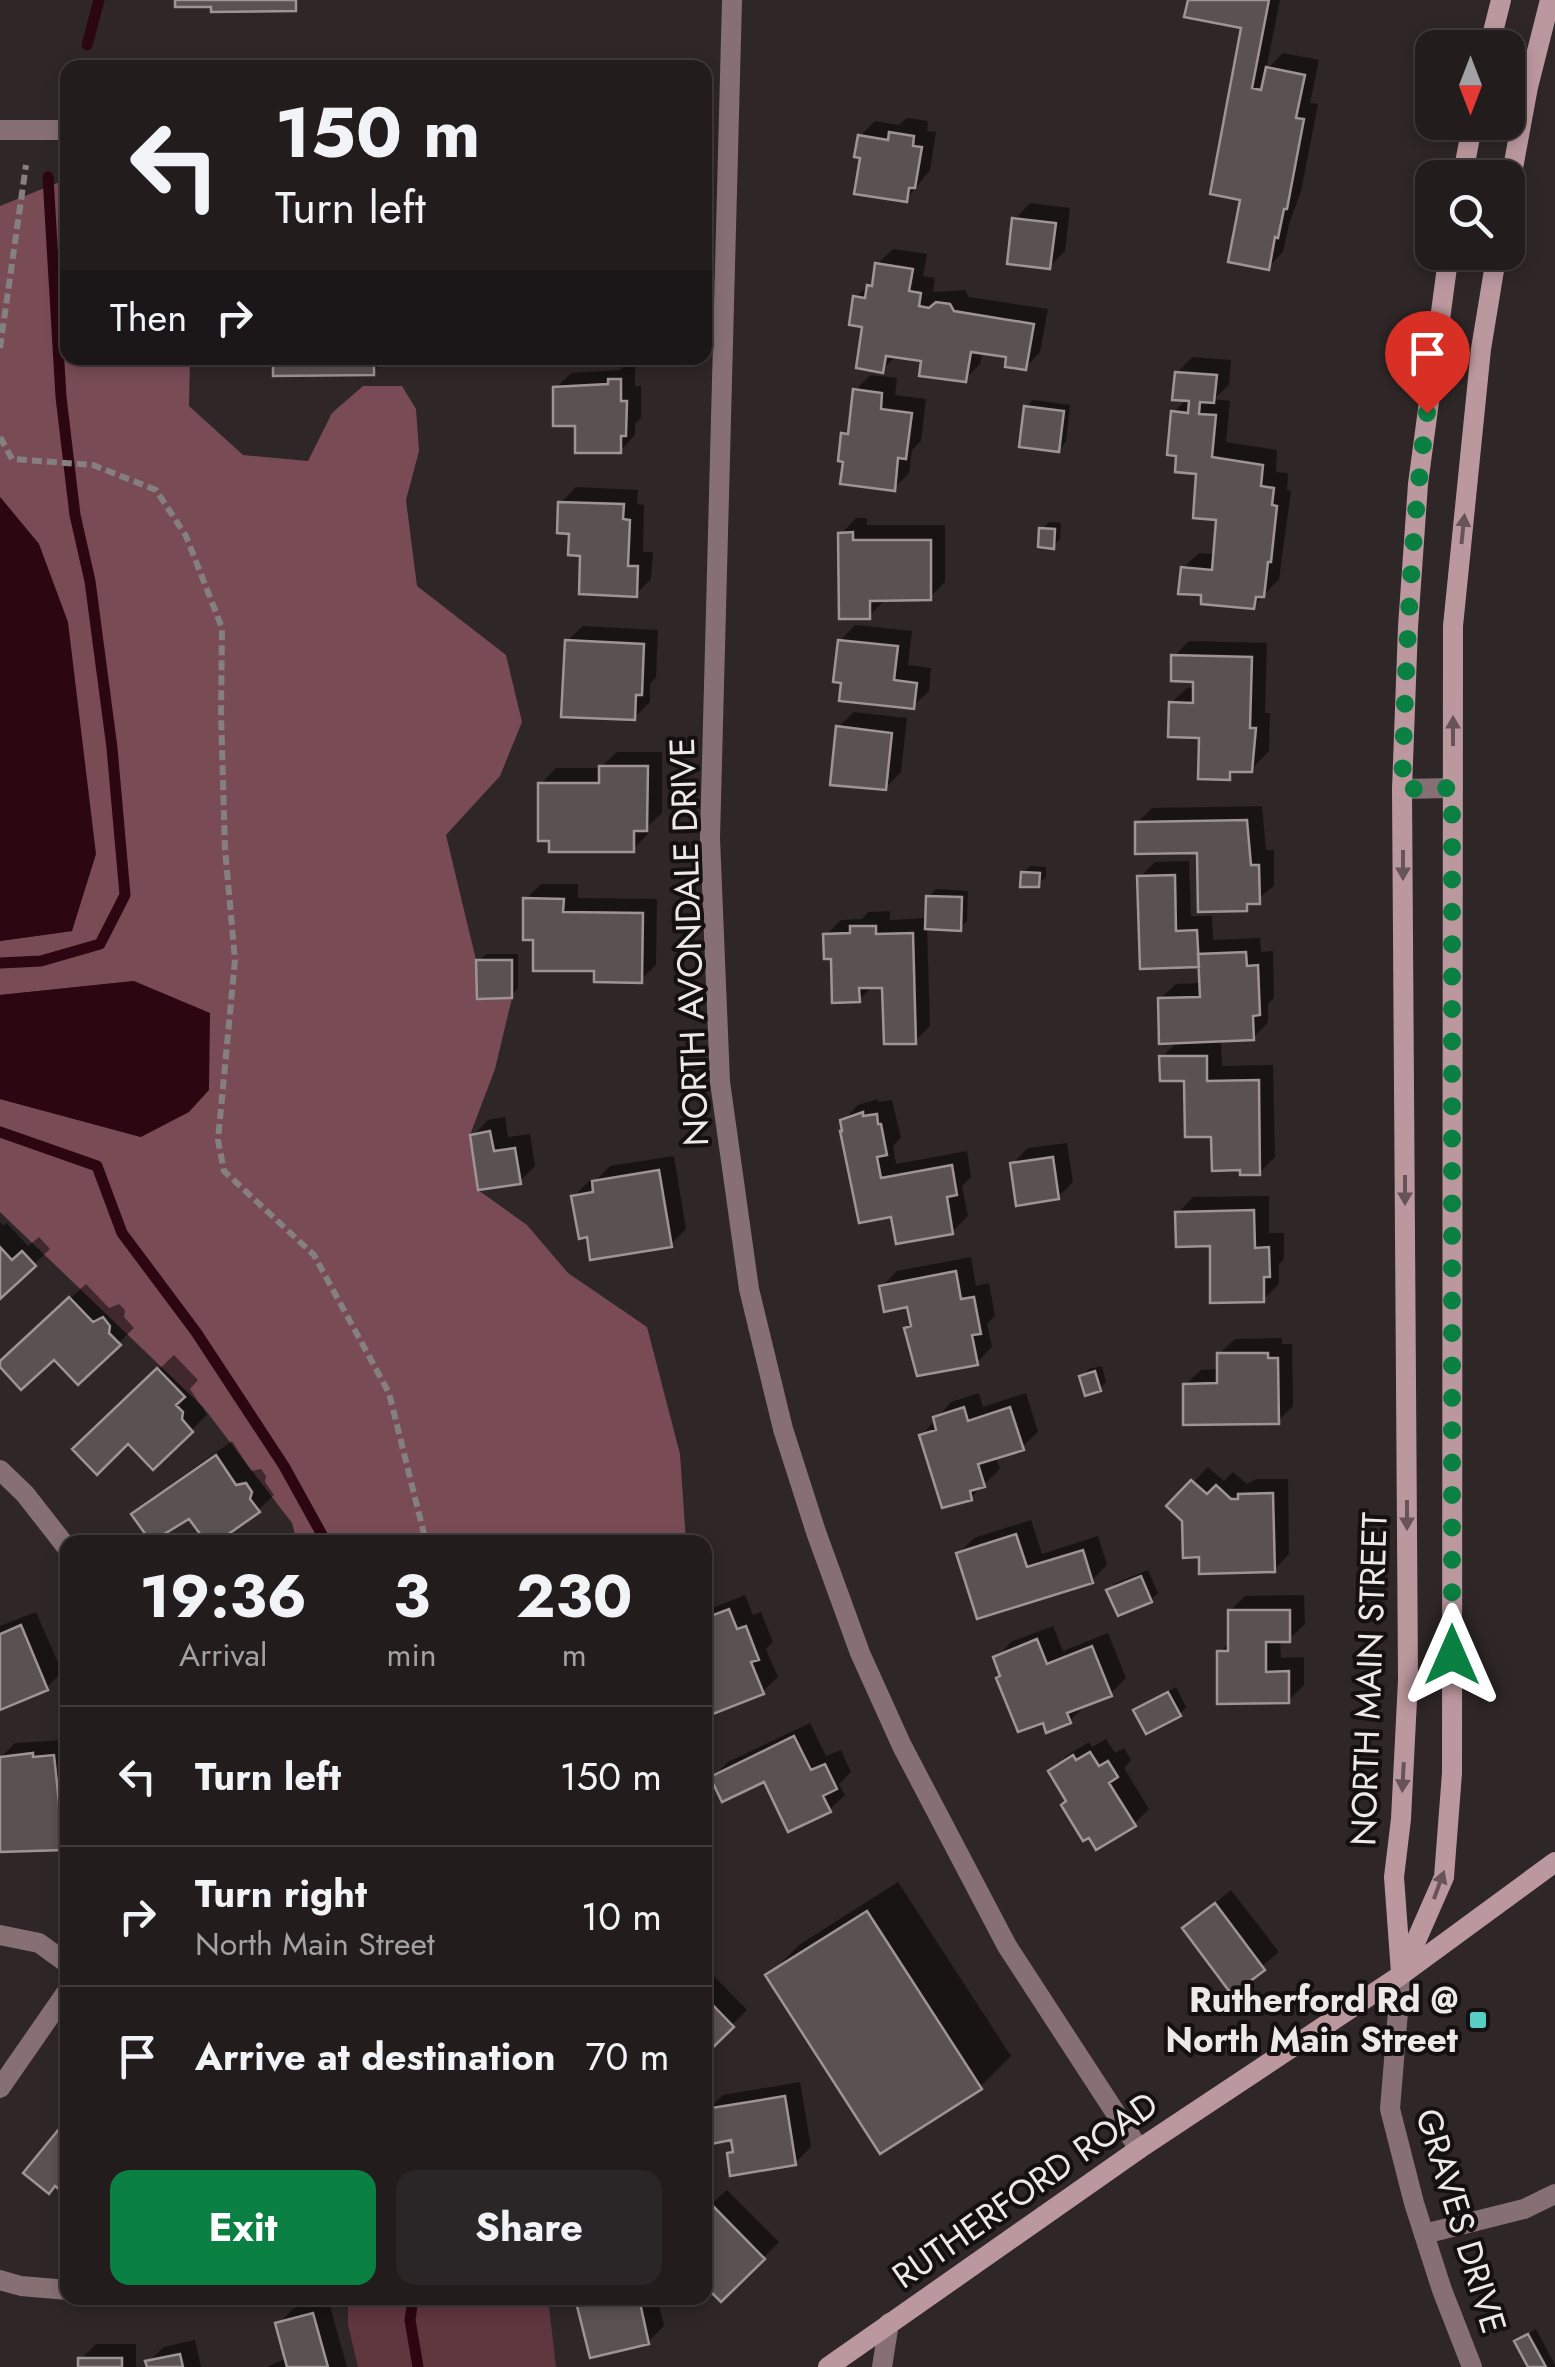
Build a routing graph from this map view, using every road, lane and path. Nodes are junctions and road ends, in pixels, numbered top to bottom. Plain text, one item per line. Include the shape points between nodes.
1 (732, 0) edge
2 (1501, 0) edge
3 (1550, 0) edge
4 (1494, 30) edge
5 (0, 130) edge
6 (60, 130) edge
7 (712, 131) edge
8 (729, 131) junction
9 (1514, 160) edge
10 (26, 164) dead end
11 (1447, 270) edge
12 (1495, 270) edge
13 (0, 348) edge
14 (0, 437) edge
15 (1452, 788) junction
16 (1402, 789) junction
17 (0, 1470) edge
18 (424, 1535) edge
19 (60, 1539) edge
20 (1555, 1862) edge
21 (0, 1935) edge
22 (60, 1958) edge
23 (1401, 1975) junction
24 (60, 2002) edge
25 (0, 2088) edge
26 (1139, 2149) junction
27 (1555, 2194) edge
28 (1424, 2234) junction
29 (0, 2280) edge
30 (60, 2289) edge
31 (889, 2323) junction
32 (828, 2367) edge
33 (882, 2367) edge
34 (1472, 2367) edge

1 - 8 street, NORTH AVONDALE DRIVE
2 - 4 street
3 - 9 street
5 - 6 street
7 - 8 street
8 - 26 street, NORTH AVONDALE DRIVE via 710,838 720,1082 749,1288 783,1429 860,1654 1007,1946
10 - 13 path
11 - 16 street, NORTH MAIN STREET via 1418,484
15 -> 12 street via 1452,626
14 - 18 path via 12,460 92,464 156,490 186,536 222,628 224,829 235,960 218,1140 224,1171 314,1255 390,1393
15 - 16 street
23 -> 15 street via 1444,1876 1452,1773
16 -> 23 street, NORTH MAIN STREET via 1408,1680 1394,1877
17 - 19 street
20 - 23 street, RUTHERFORD ROAD
21 - 22 street via 39,1943
23 - 26 street, RUTHERFORD ROAD
23 - 28 street, GRAVES DRIVE via 1390,2109
24 - 25 street
26 - 31 street, RUTHERFORD ROAD
27 - 28 street via 1524,2209
28 - 34 street, GRAVES DRIVE
29 - 30 street
31 - 32 street, RUTHERFORD ROAD
31 - 33 street

